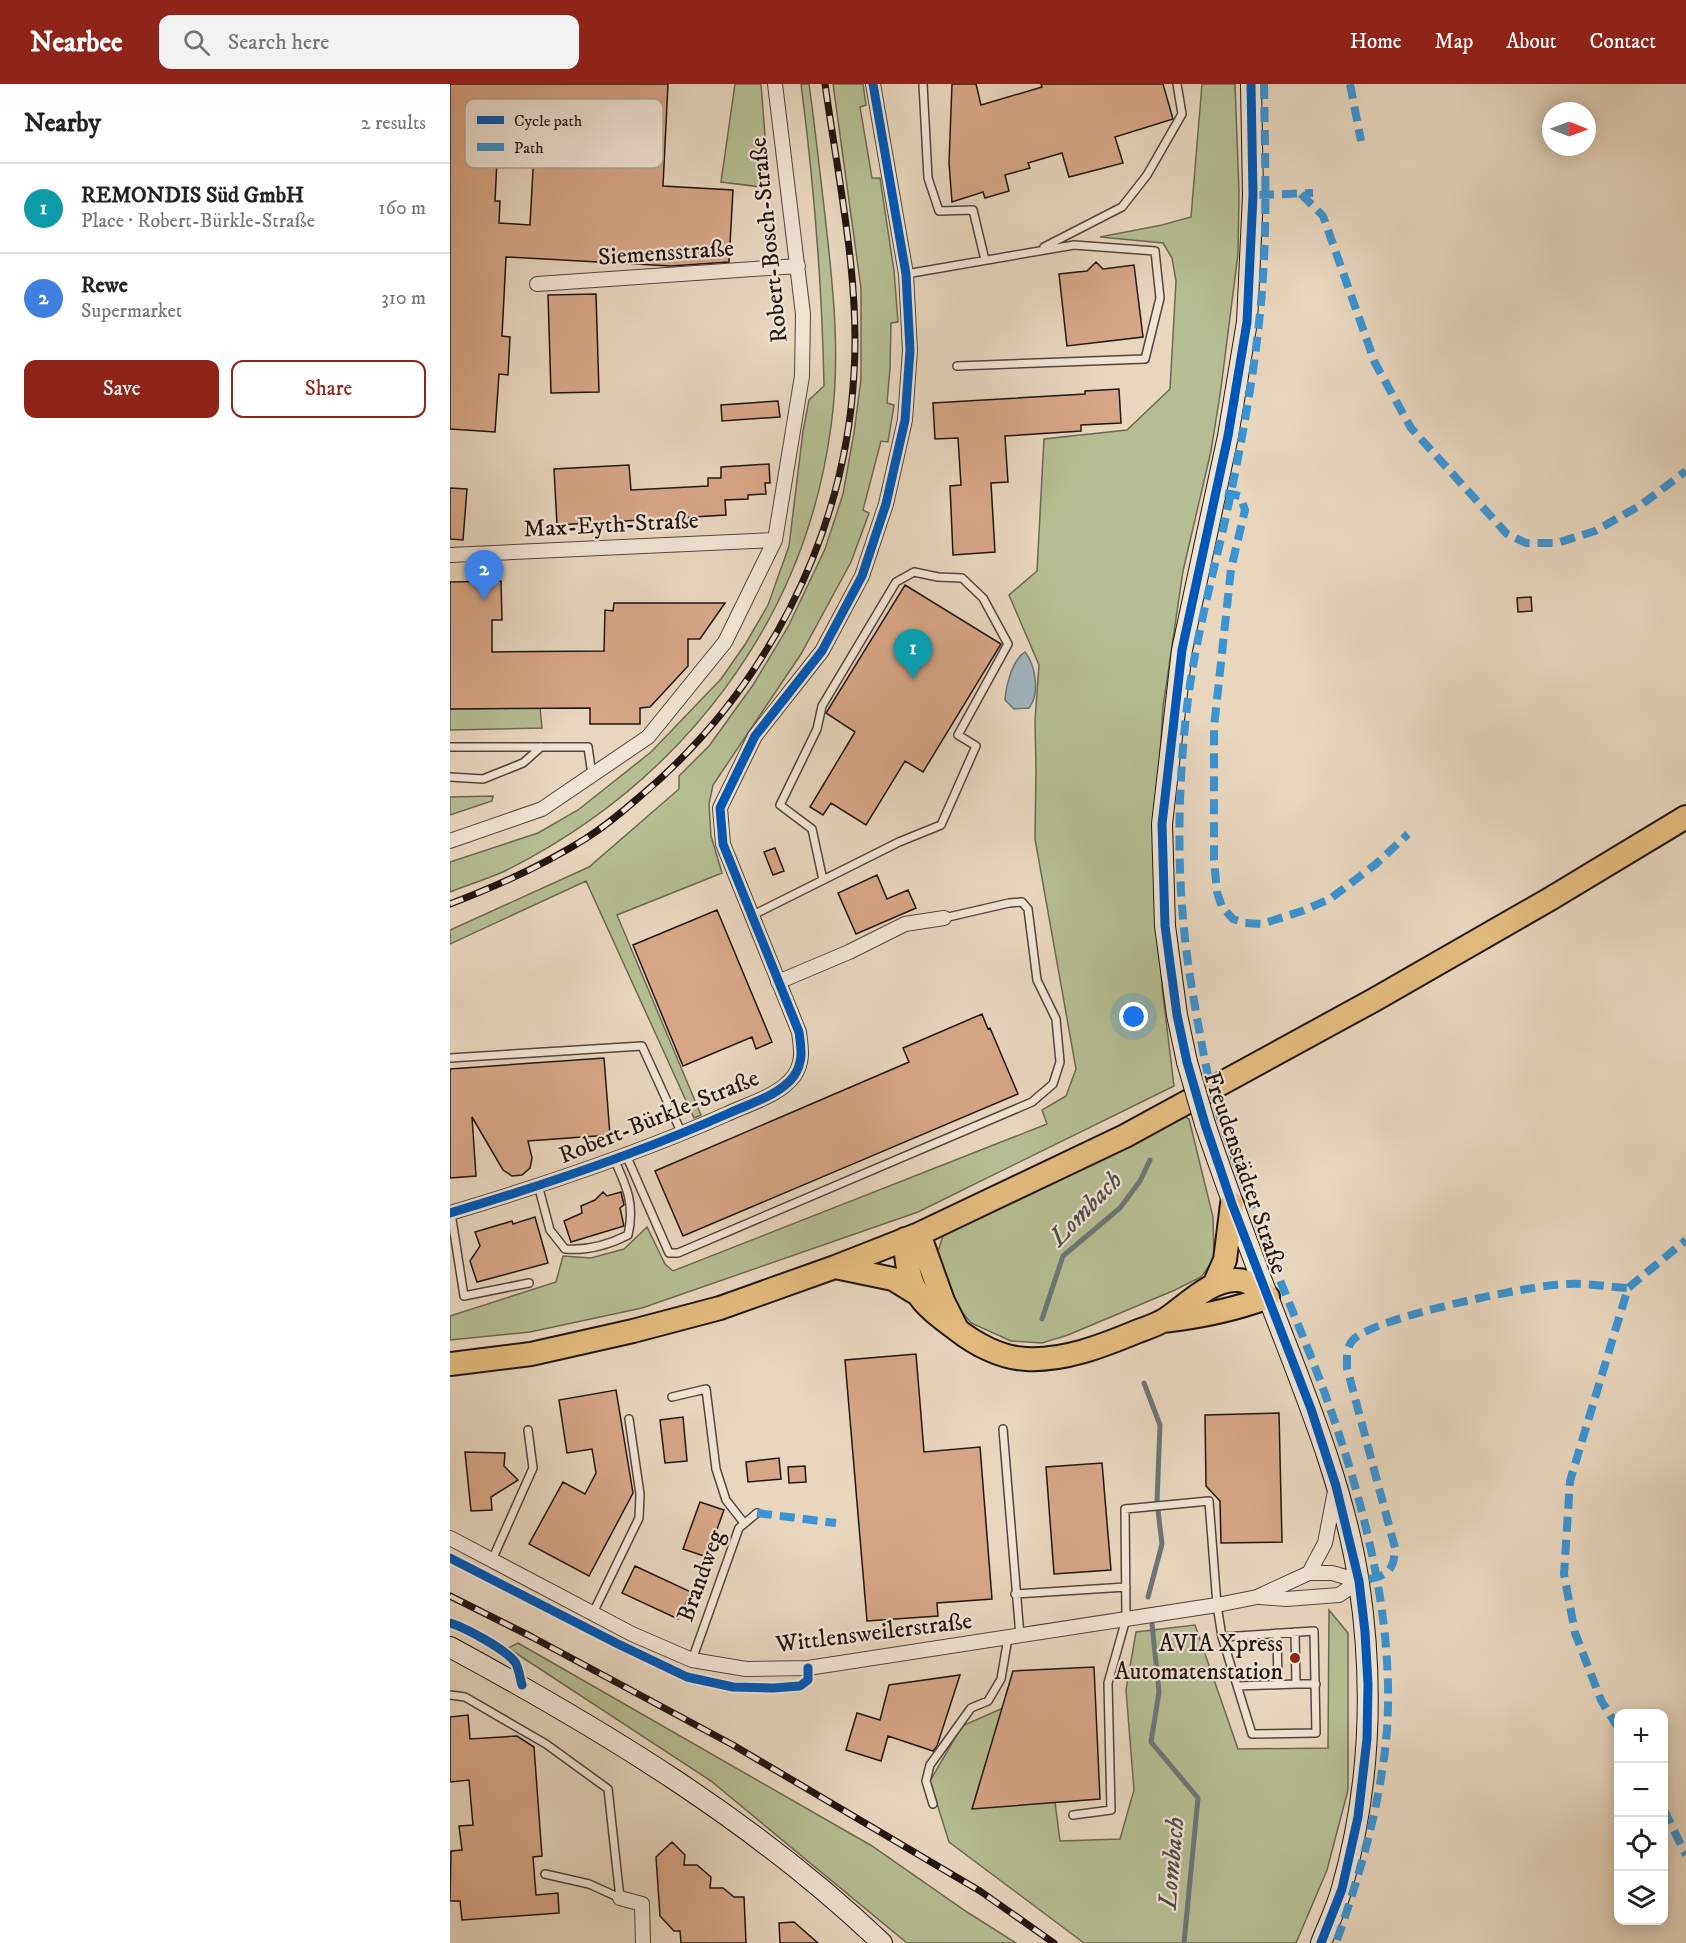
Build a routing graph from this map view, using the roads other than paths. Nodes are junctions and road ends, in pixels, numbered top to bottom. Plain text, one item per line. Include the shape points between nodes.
1 (775, 84) edge
2 (873, 84) edge
3 (923, 84) edge
4 (1177, 84) edge
5 (1251, 84) edge
6 (1037, 250) junction
7 (985, 260) junction
8 (798, 266) junction
9 (906, 274) junction
10 (537, 284) dead end
11 (957, 366) dead end
12 (775, 540) junction
13 (450, 555) edge
14 (450, 747) edge
15 (541, 747) junction
16 (592, 775) junction
17 (450, 777) edge
18 (1686, 817) edge
19 (450, 841) edge
20 (824, 880) junction
21 (751, 916) junction
22 (944, 918) joint
23 (778, 982) junction
24 (450, 1058) edge
25 (682, 1134) junction
26 (620, 1157) junction
27 (538, 1185) junction
28 (1232, 1204) junction
29 (451, 1213) edge
30 (912, 1237) junction
31 (835, 1267) junction
32 (529, 1283) dead end
33 (1214, 1285) junction
34 (914, 1292) junction
35 (1268, 1297) junction
36 (1163, 1321) junction
37 (958, 1331) junction
38 (450, 1364) edge
39 (672, 1397) dead end
40 (629, 1419) dead end
41 (1003, 1429) dead end
42 (528, 1430) dead end
43 (1336, 1486) junction
44 (757, 1513) dead end
45 (744, 1523) junction
46 (450, 1539) edge
47 (491, 1560) junction
48 (1309, 1573) junction
49 (1359, 1581) junction
50 (1126, 1587) junction
51 (1016, 1594) junction
52 (1257, 1597) junction
53 (1217, 1605) junction
54 (592, 1613) junction
55 (1126, 1619) junction
56 (1295, 1632) junction
57 (1277, 1633) junction
58 (1222, 1636) junction
59 (1014, 1638) junction
60 (450, 1647) edge
61 (692, 1660) junction
62 (1278, 1684) junction
63 (1296, 1684) junction
64 (1316, 1684) junction
65 (1238, 1686) junction
66 (450, 1695) edge
67 (933, 1804) dead end
68 (1074, 1815) dead end
69 (545, 1874) dead end
70 (620, 1898) junction
71 (644, 1943) edge
72 (882, 1943) edge
73 (1321, 1943) edge

1 - 8 street, Robert-Bosch-Straße
2 - 9 street, Robert-Bürkle-Straße
3 - 7 lane via 928,178 939,211 973,210
4 - 6 lane via 1182,114 1147,175 1122,207
5 - 28 street, Freudenstädter Straße, bridge via 1247,322 1228,436 1182,650 1162,824 1165,926 1177,1015 1186,1062
6 - 7 lane
6 - 11 lane via 1074,245 1155,251 1160,297 1145,359
7 - 9 lane
8 - 10 street, Siemensstraße
8 - 12 street, Robert-Bosch-Straße via 803,314 802,376
9 - 21 street, Robert-Bürkle-Straße via 910,350 905,420 886,504 862,576 822,651 755,736 720,808 723,844
12 - 13 street, Max-Eyth-Straße via 560,555
12 - 16 street, Robert-Bosch-Straße via 725,642 648,737
14 - 15 lane
15 - 16 lane via 588,747
15 - 17 lane via 523,763 483,779
16 - 19 street, Robert-Bosch-Straße via 542,809
18 - 30 main road via 1385,994 1125,1136
20 - 20 lane via 812,829 780,805 817,729 822,705 896,582 914,572 962,578 983,598 1008,644 958,735 976,746 941,825
20 - 21 lane
21 - 23 street, Robert-Bürkle-Straße
22 - 23 street via 905,924
22 - 26 lane via 1009,903 1022,903 1028,909 1037,980 1056,1019 1060,1062 1053,1084 1032,1102 678,1253 669,1252
23 - 25 street, Robert-Bürkle-Straße via 800,1032 802,1058 793,1077 773,1094
24 - 25 lane via 642,1046
25 - 26 street, Robert-Bürkle-Straße
26 - 27 street, Robert-Bürkle-Straße
26 - 27 lane via 632,1218 628,1235 611,1244 565,1249 550,1230
27 - 29 street, Robert-Bürkle-Straße
28 - 33 main road via 1225,1260
28 - 35 street, Freudenstädter Straße
29 - 32 lane via 464,1296
30 - 31 main road
30 - 34 main road via 908,1272
30 - 37 main road
31 - 34 main road via 893,1279
31 - 38 main road via 720,1308 633,1331 531,1354
33 - 35 main road via 1236,1280 1252,1284
33 - 36 main road
34 - 37 main road
35 - 36 main road via 1200,1317
35 - 43 street, Freudenstädter Straße
36 - 37 main road via 1067,1355 1025,1359 988,1350
39 - 45 lane via 706,1389 716,1469 726,1500
40 - 54 lane via 640,1494 639,1518
41 - 51 lane
42 - 47 lane via 533,1468
43 - 48 street via 1325,1543
43 - 49 street, Freudenstädter Straße
44 - 45 lane, Brandweg
45 - 61 lane, Brandweg
46 - 47 street, Wittlensweilerstraße
47 - 54 street, Wittlensweilerstraße
48 - 49 street, Wittlensweilerstraße via 1332,1573
48 - 52 street, Wittlensweilerstraße
49 - 52 street, Wittlensweilerstraße via 1339,1595
49 - 73 street, Freudenstädter Straße via 1368,1684 1367,1739 1358,1817 1342,1889
50 - 51 lane
50 - 53 lane via 1125,1509 1209,1502
50 - 55 lane
51 - 59 lane
52 - 53 street, Wittlensweilerstraße
53 - 55 street, Wittlensweilerstraße
53 - 58 lane
54 - 61 street, Wittlensweilerstraße
55 - 59 street, Wittlensweilerstraße
55 - 68 lane via 1108,1683 1110,1810
56 - 57 lane
56 - 63 lane
56 - 64 lane via 1314,1631
57 - 58 lane
57 - 62 lane
58 - 65 lane
59 - 61 street, Wittlensweilerstraße via 808,1668 746,1669
59 - 67 lane via 1001,1678 988,1701 971,1708 930,1765 926,1781
60 - 72 street via 622,1745 698,1794 776,1852
62 - 63 lane
62 - 65 lane
63 - 64 lane
64 - 65 lane via 1316,1733 1252,1734
66 - 70 lane via 465,1697 546,1744 608,1790
69 - 70 lane via 590,1884
70 - 71 street via 642,1904

